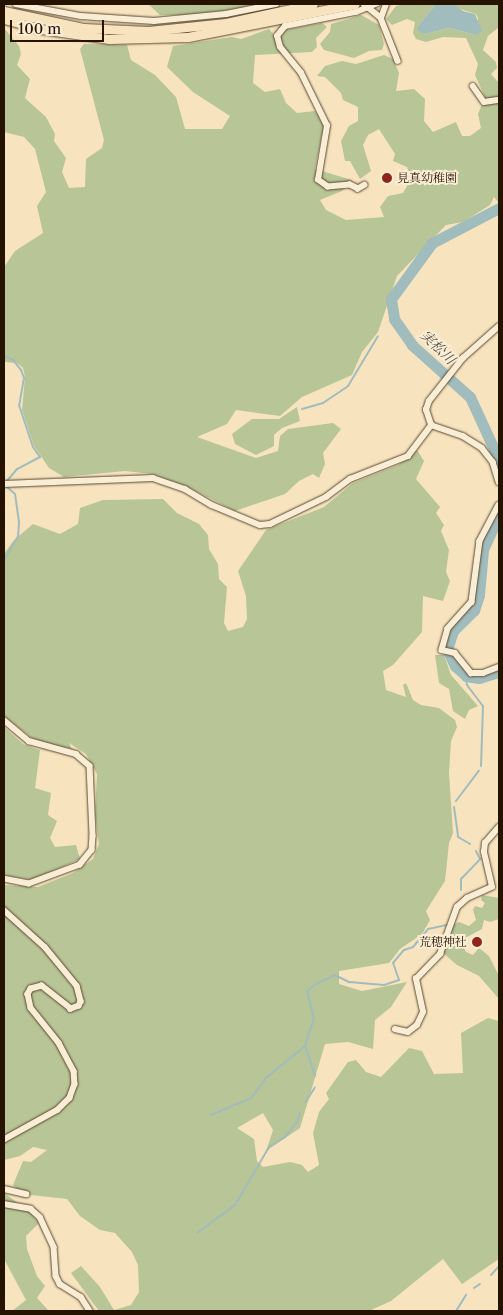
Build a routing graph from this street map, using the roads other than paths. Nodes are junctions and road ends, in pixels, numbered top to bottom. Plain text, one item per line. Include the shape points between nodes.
1 (16, 4) edge
2 (276, 4) edge
3 (313, 4) edge
4 (355, 4) edge
5 (376, 4) edge
6 (386, 4) edge
7 (365, 6) edge
8 (4, 11) edge
9 (381, 18) junction
10 (4, 19) edge
11 (398, 61) dead end
12 (473, 86) dead end
13 (499, 100) edge
14 (365, 185) dead end
15 (499, 326) edge
16 (431, 424) junction
17 (499, 482) edge
18 (4, 484) edge
19 (499, 506) edge
20 (499, 667) edge
21 (4, 720) edge
22 (499, 827) edge
23 (4, 878) edge
24 (4, 910) edge
25 (395, 1029) dead end
26 (4, 1140) edge
27 (4, 1189) edge
28 (26, 1194) dead end
29 (4, 1204) edge
30 (90, 1311) edge

1 - 2 street via 81,16 154,21 226,14
3 - 8 main road via 226,23 148,31 84,28
4 - 10 main road via 228,31 178,38 109,39 41,29
5 - 7 street
6 - 9 street
7 - 9 street
7 - 14 street via 286,26 277,36 280,47 301,73 327,126 318,180 328,188 350,185 358,189
9 - 11 street
12 - 13 street via 484,102
15 - 16 street via 463,358 429,401 426,410
16 - 17 street via 463,436 482,448 493,462
16 - 18 street via 408,456 350,479 305,508 260,525 212,505 185,489 153,478
19 - 20 street via 480,541 472,602 448,629 442,650 452,651 471,673
21 - 23 street via 29,741 76,754 90,766 93,836 92,850 80,865 30,884
22 - 25 street via 485,843 492,888 467,898 457,907 440,954 416,979 422,1003 420,1019 408,1032
24 - 26 street via 45,947 77,986 81,1001 79,1006 71,1009 42,986 31,989 28,994 31,1008 49,1028 70,1064 75,1084 70,1098 58,1110
27 - 28 street
29 - 30 street via 31,1209 40,1217 52,1242 60,1284 81,1297

